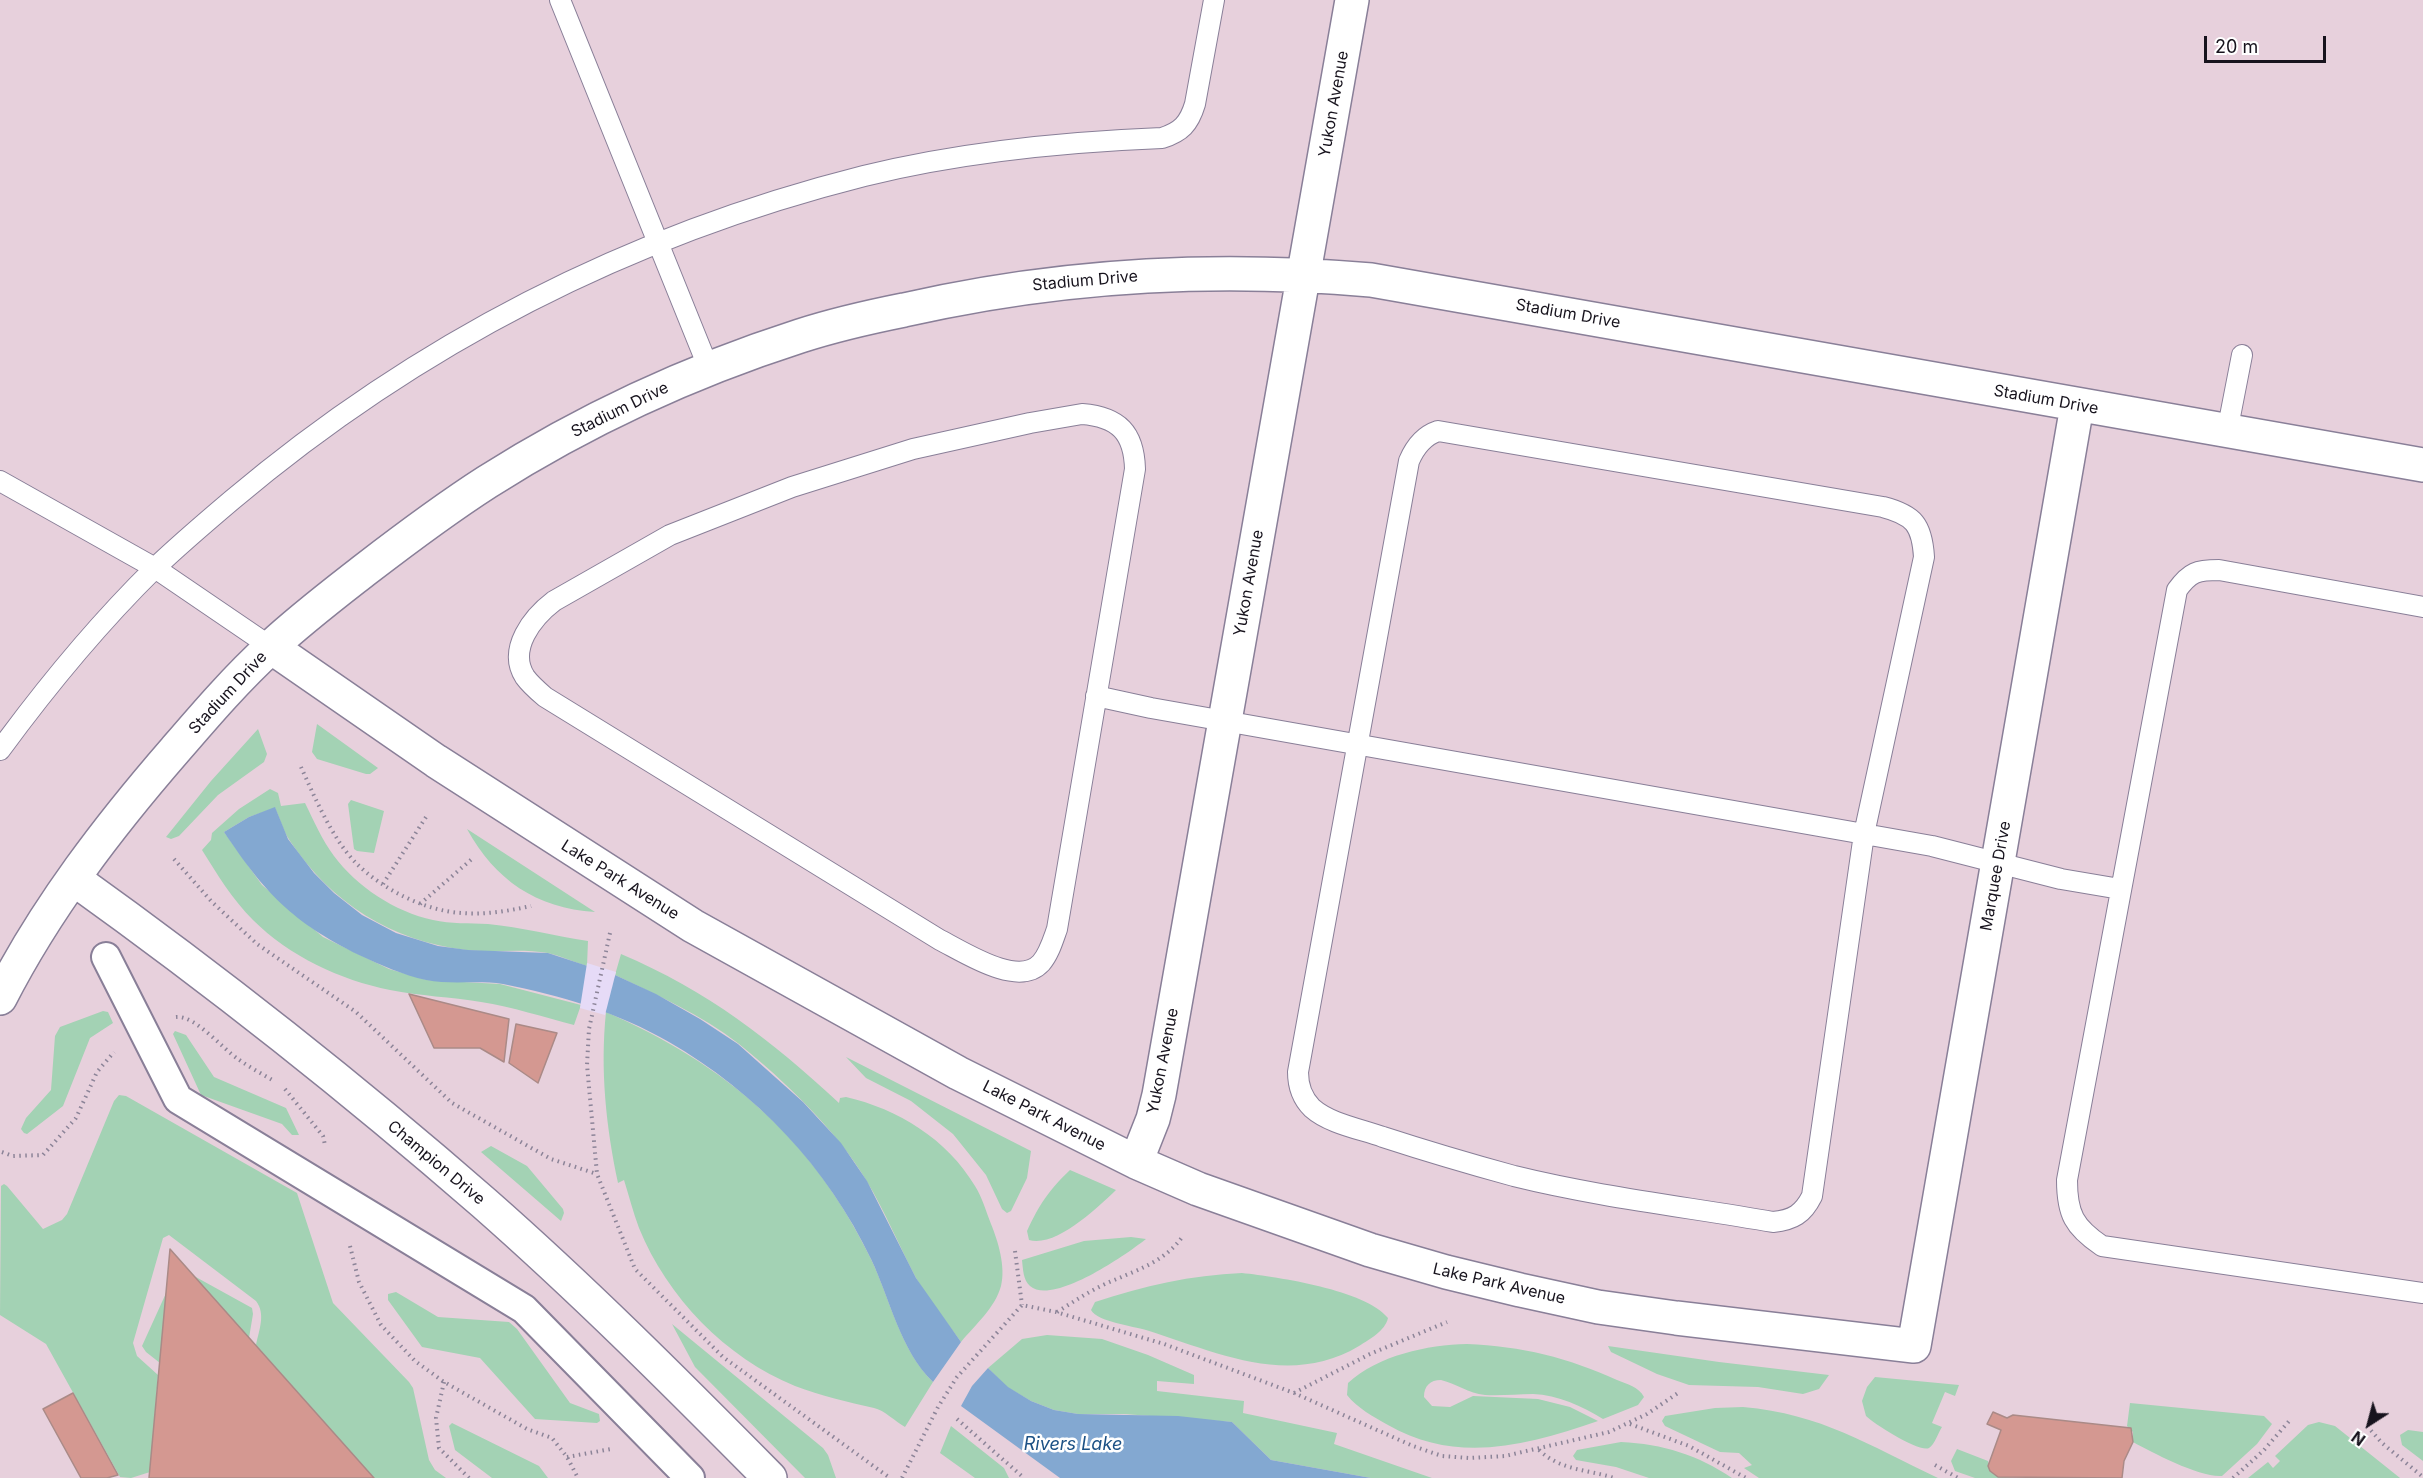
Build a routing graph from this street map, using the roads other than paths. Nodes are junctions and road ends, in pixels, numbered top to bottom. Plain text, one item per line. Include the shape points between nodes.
1 (560, 0) edge
2 (1214, 0) edge
3 (1352, 0) edge
4 (658, 242) junction
5 (1303, 275) junction
6 (2242, 355) dead end
7 (709, 369) junction
8 (2077, 406) junction
9 (2227, 432) junction
10 (2423, 465) edge
11 (0, 481) edge
12 (155, 568) junction
13 (2423, 607) edge
14 (271, 647) junction
15 (1096, 696) junction
16 (1224, 721) junction
17 (1357, 744) junction
18 (0, 750) edge
19 (1864, 834) junction
20 (1998, 863) junction
21 (74, 879) junction
22 (2120, 889) junction
23 (106, 957) dead end
24 (0, 998) edge
25 (1136, 1162) junction
26 (2423, 1293) edge
27 (1914, 1346) joint
28 (690, 1478) edge
29 (770, 1478) edge

1 - 4 lane
2 - 4 lane via 1196,104 1190,120 1179,132 1162,138 992,152 867,175 794,195
3 - 5 street, Yukon Avenue
4 - 7 lane
4 - 12 lane via 500,316 389,382 287,454
5 - 7 street, Stadium Drive via 1211,272 1032,285 854,321 801,335
5 - 8 street, Stadium Drive via 1371,280
5 - 16 street, Yukon Avenue
6 - 9 lane
7 - 14 street, Stadium Drive via 566,436 487,482 318,605
8 - 9 street, Stadium Drive
8 - 20 street, Marquee Drive
9 - 10 street, Stadium Drive
11 - 12 lane
12 - 14 lane
12 - 18 lane via 79,651
13 - 22 lane via 2219,570 2201,570 2186,577 2176,590 2172,606
14 - 21 street, Stadium Drive via 223,695 120,813
14 - 25 street, Lake Park Avenue via 445,767 693,926 958,1073
15 - 15 lane via 1057,928 1040,965 1020,973 1001,970 940,940 545,697 525,676 520,651 523,635 548,605 670,535 792,487 913,449 1030,423 1098,415 1129,436 1135,469
15 - 16 lane
16 - 17 lane
16 - 25 street, Yukon Avenue via 1159,1095
17 - 19 lane
17 - 19 lane via 1409,461 1428,434 1438,431 1856,502 1900,511 1915,521 1923,538 1924,557
17 - 19 lane via 1298,1072 1303,1097 1324,1117 1399,1142 1515,1176 1613,1195 1773,1222 1796,1217 1806,1207 1812,1196
19 - 20 lane
20 - 22 lane
20 - 27 street, Marquee Drive
21 - 24 street, Stadium Drive
21 - 29 street, Champion Drive via 286,1039 484,1203 659,1366
22 - 26 lane via 2067,1180 2073,1220 2102,1246
23 - 28 street via 178,1100 524,1309
25 - 27 street, Lake Park Avenue via 1198,1189 1370,1250 1520,1290 1676,1318

